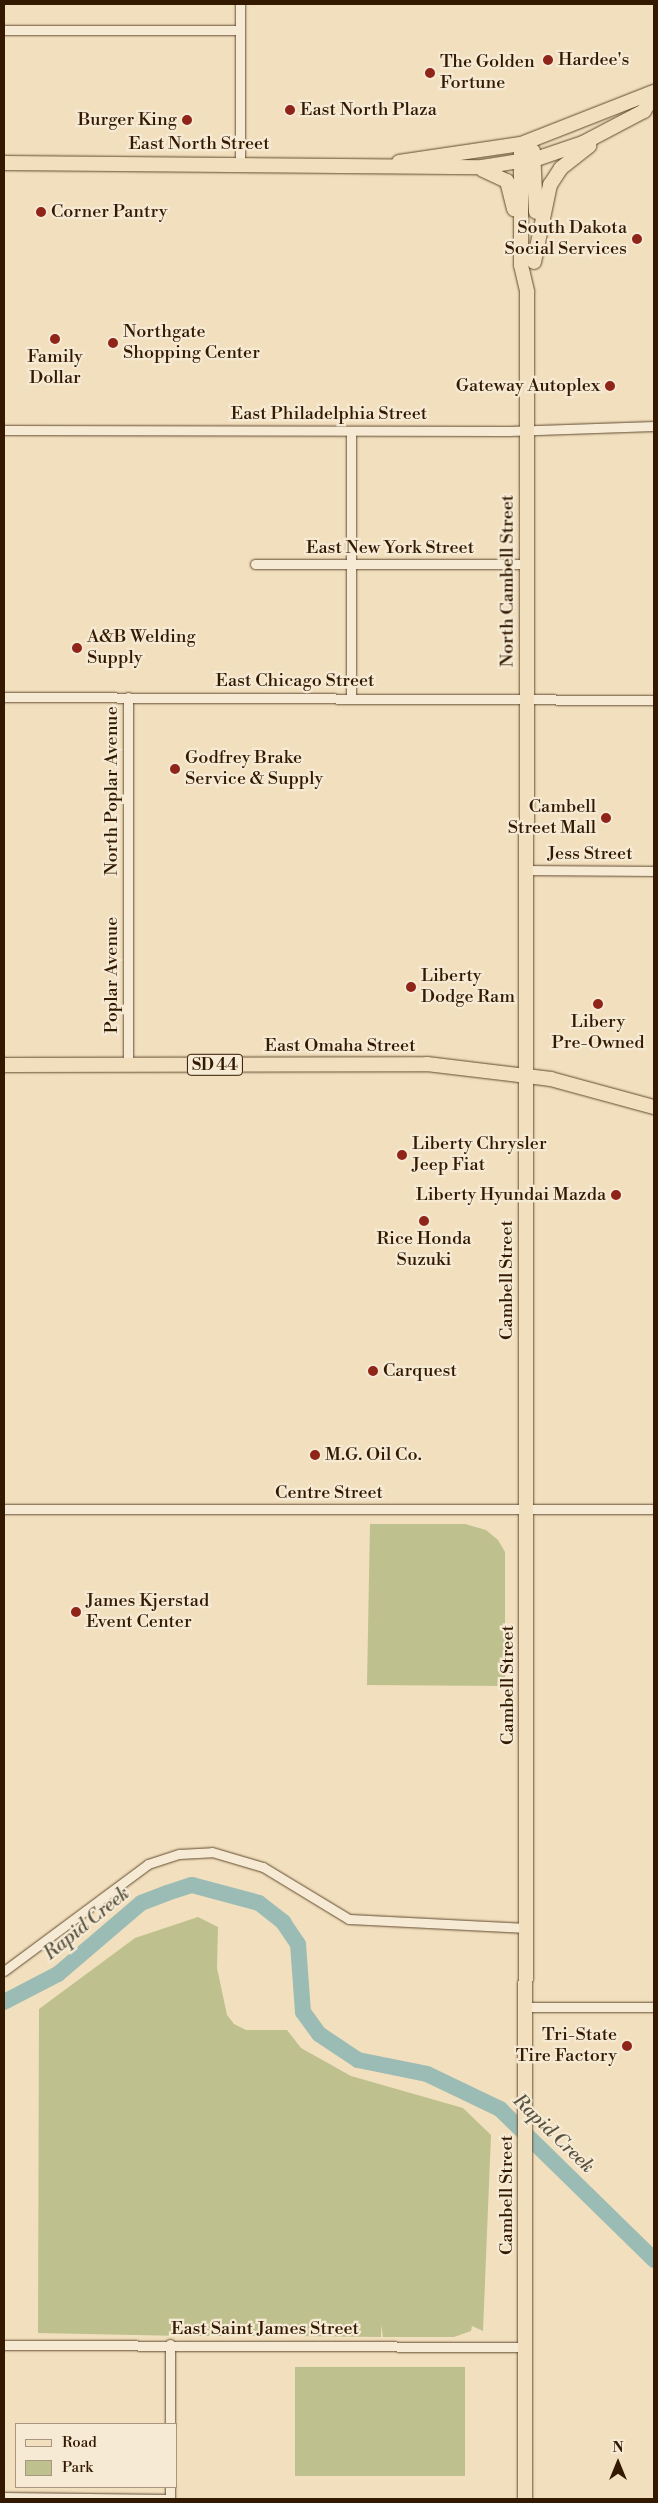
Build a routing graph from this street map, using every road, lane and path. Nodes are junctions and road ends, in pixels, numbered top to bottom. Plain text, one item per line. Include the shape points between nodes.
1 (240, 4) edge
2 (4, 30) edge
3 (240, 30) junction
4 (654, 94) edge
5 (620, 126) junction
6 (527, 142) junction
7 (528, 160) junction
8 (4, 163) edge
9 (240, 163) junction
10 (395, 164) junction
11 (472, 168) junction
12 (520, 240) junction
13 (534, 262) junction
14 (527, 292) junction
15 (654, 426) edge
16 (526, 429) junction
17 (4, 430) edge
18 (351, 431) junction
19 (255, 564) dead end
20 (350, 564) junction
21 (526, 564) junction
22 (128, 697) junction
23 (351, 697) junction
24 (4, 698) edge
25 (526, 698) junction
26 (654, 700) edge
27 (526, 870) junction
28 (654, 871) edge
29 (128, 885) joint
30 (4, 1065) edge
31 (128, 1065) junction
32 (526, 1074) junction
33 (654, 1107) edge
34 (4, 1509) edge
35 (654, 1509) edge
36 (526, 1510) junction
37 (528, 1928) junction
38 (4, 1970) edge
39 (527, 2007) junction
40 (654, 2007) edge
41 (170, 2344) junction
42 (4, 2345) edge
43 (526, 2347) junction
44 (170, 2423) edge
45 (4, 2497) edge
46 (170, 2499) edge
47 (525, 2499) edge

1 - 3 street
2 - 3 street
3 - 9 street
4 - 5 main road, East North Street via 644,111
4 - 6 main road, East North Street
5 - 7 main road, East North Street
5 - 13 main road via 570,160 554,178 543,204
6 - 7 main road, North Cambell Street
6 - 10 main road, East North Street
7 - 11 main road, East North Street
7 - 12 main road, North Cambell Street
7 - 13 main road, North Cambell Street
8 - 9 main road, East North Street
9 - 10 main road, East North Street
10 - 11 main road, East North Street via 433,170
11 - 12 main road via 507,181
12 - 14 main road, North Cambell Street
13 - 14 main road, North Cambell Street
14 - 16 main road, North Cambell Street
15 - 16 street, East Philadelphia Street
16 - 18 street, East Philadelphia Street
16 - 21 main road, North Cambell Street
17 - 18 street, East Philadelphia Street
18 - 20 street
19 - 20 street, East New York Street
20 - 21 street, East New York Street
20 - 23 street
21 - 25 main road, North Cambell Street
22 - 23 street, East Chicago Street
22 - 24 street, East Chicago Street
22 - 29 street, North Poplar Avenue
23 - 25 street, East Chicago Street
25 - 26 street, East Chicago Street
25 - 27 main road, North Cambell Street
27 - 28 street, Jess Street
27 - 32 main road, Cambell Street
29 - 31 street, Poplar Avenue
30 - 31 main road, East Omaha Street / SD 44
31 - 32 main road, East Omaha Street / SD 44 via 427,1064
32 - 33 main road, SD 44
32 - 36 main road, Cambell Street
34 - 36 street, Centre Street
35 - 36 street, Centre Street
36 - 37 main road, Cambell Street
37 - 38 street via 349,1919 263,1867 212,1852 179,1854 148,1864
37 - 39 main road, Cambell Street
39 - 40 street
39 - 43 main road, Cambell Street
41 - 42 street, East Saint James Street
41 - 43 street, East Saint James Street
41 - 44 street
43 - 47 main road, Cambell Street
45 - 46 street

